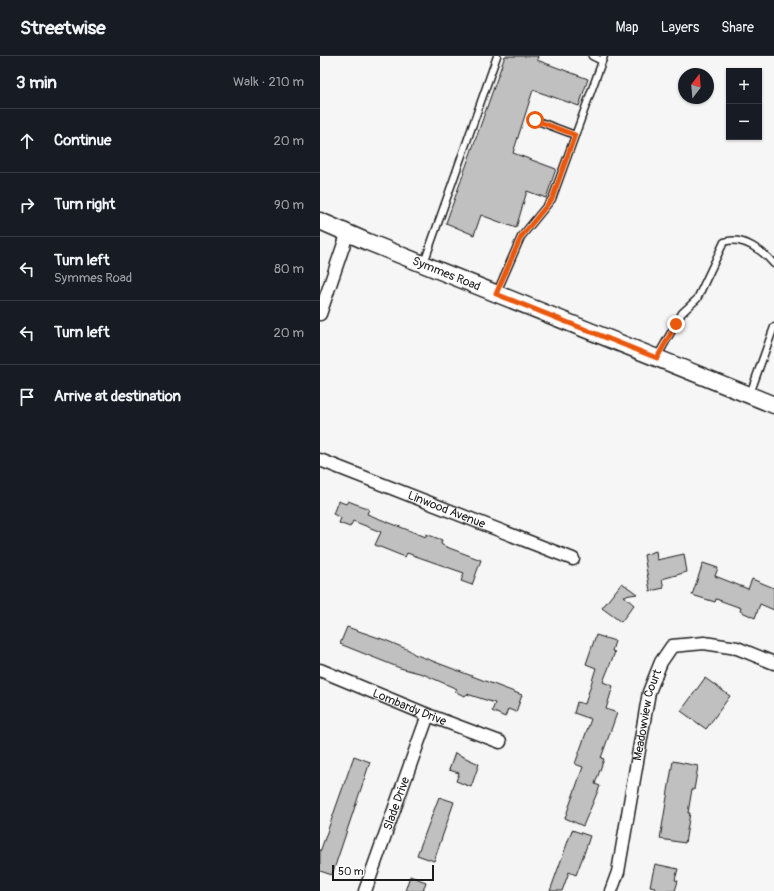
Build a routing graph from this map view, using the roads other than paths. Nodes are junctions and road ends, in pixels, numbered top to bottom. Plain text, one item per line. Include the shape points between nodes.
1 (497, 56) edge
2 (592, 56) edge
3 (603, 58) edge
4 (535, 120) dead end
5 (575, 135) junction
6 (320, 221) edge
7 (348, 232) junction
8 (423, 264) junction
9 (774, 264) edge
10 (496, 294) junction
11 (320, 314) edge
12 (774, 327) edge
13 (657, 358) junction
14 (749, 395) junction
15 (774, 405) edge
16 (320, 460) edge
17 (573, 559) dead end
18 (774, 663) edge
19 (320, 670) edge
20 (428, 716) junction
21 (500, 742) dead end
22 (365, 891) edge
23 (611, 891) edge

1 - 8 lane
2 - 3 lane
3 - 5 lane
4 - 5 lane
5 - 10 lane via 552,199 521,237
6 - 7 main road, Symmes Road
7 - 8 main road, Symmes Road
7 - 11 street
8 - 10 main road, Symmes Road
9 - 13 lane via 756,248 731,240 724,242 697,299 682,313
10 - 13 main road, Symmes Road
12 - 14 lane
13 - 14 main road, Symmes Road
14 - 15 main road, Symmes Road
16 - 17 street, Linwood Avenue
18 - 23 street, Meadowview Court via 737,648 704,643 672,646 661,662 649,692 618,872
19 - 20 street, Lombardy Drive
20 - 21 street, Lombardy Drive
20 - 22 street, Slade Drive

